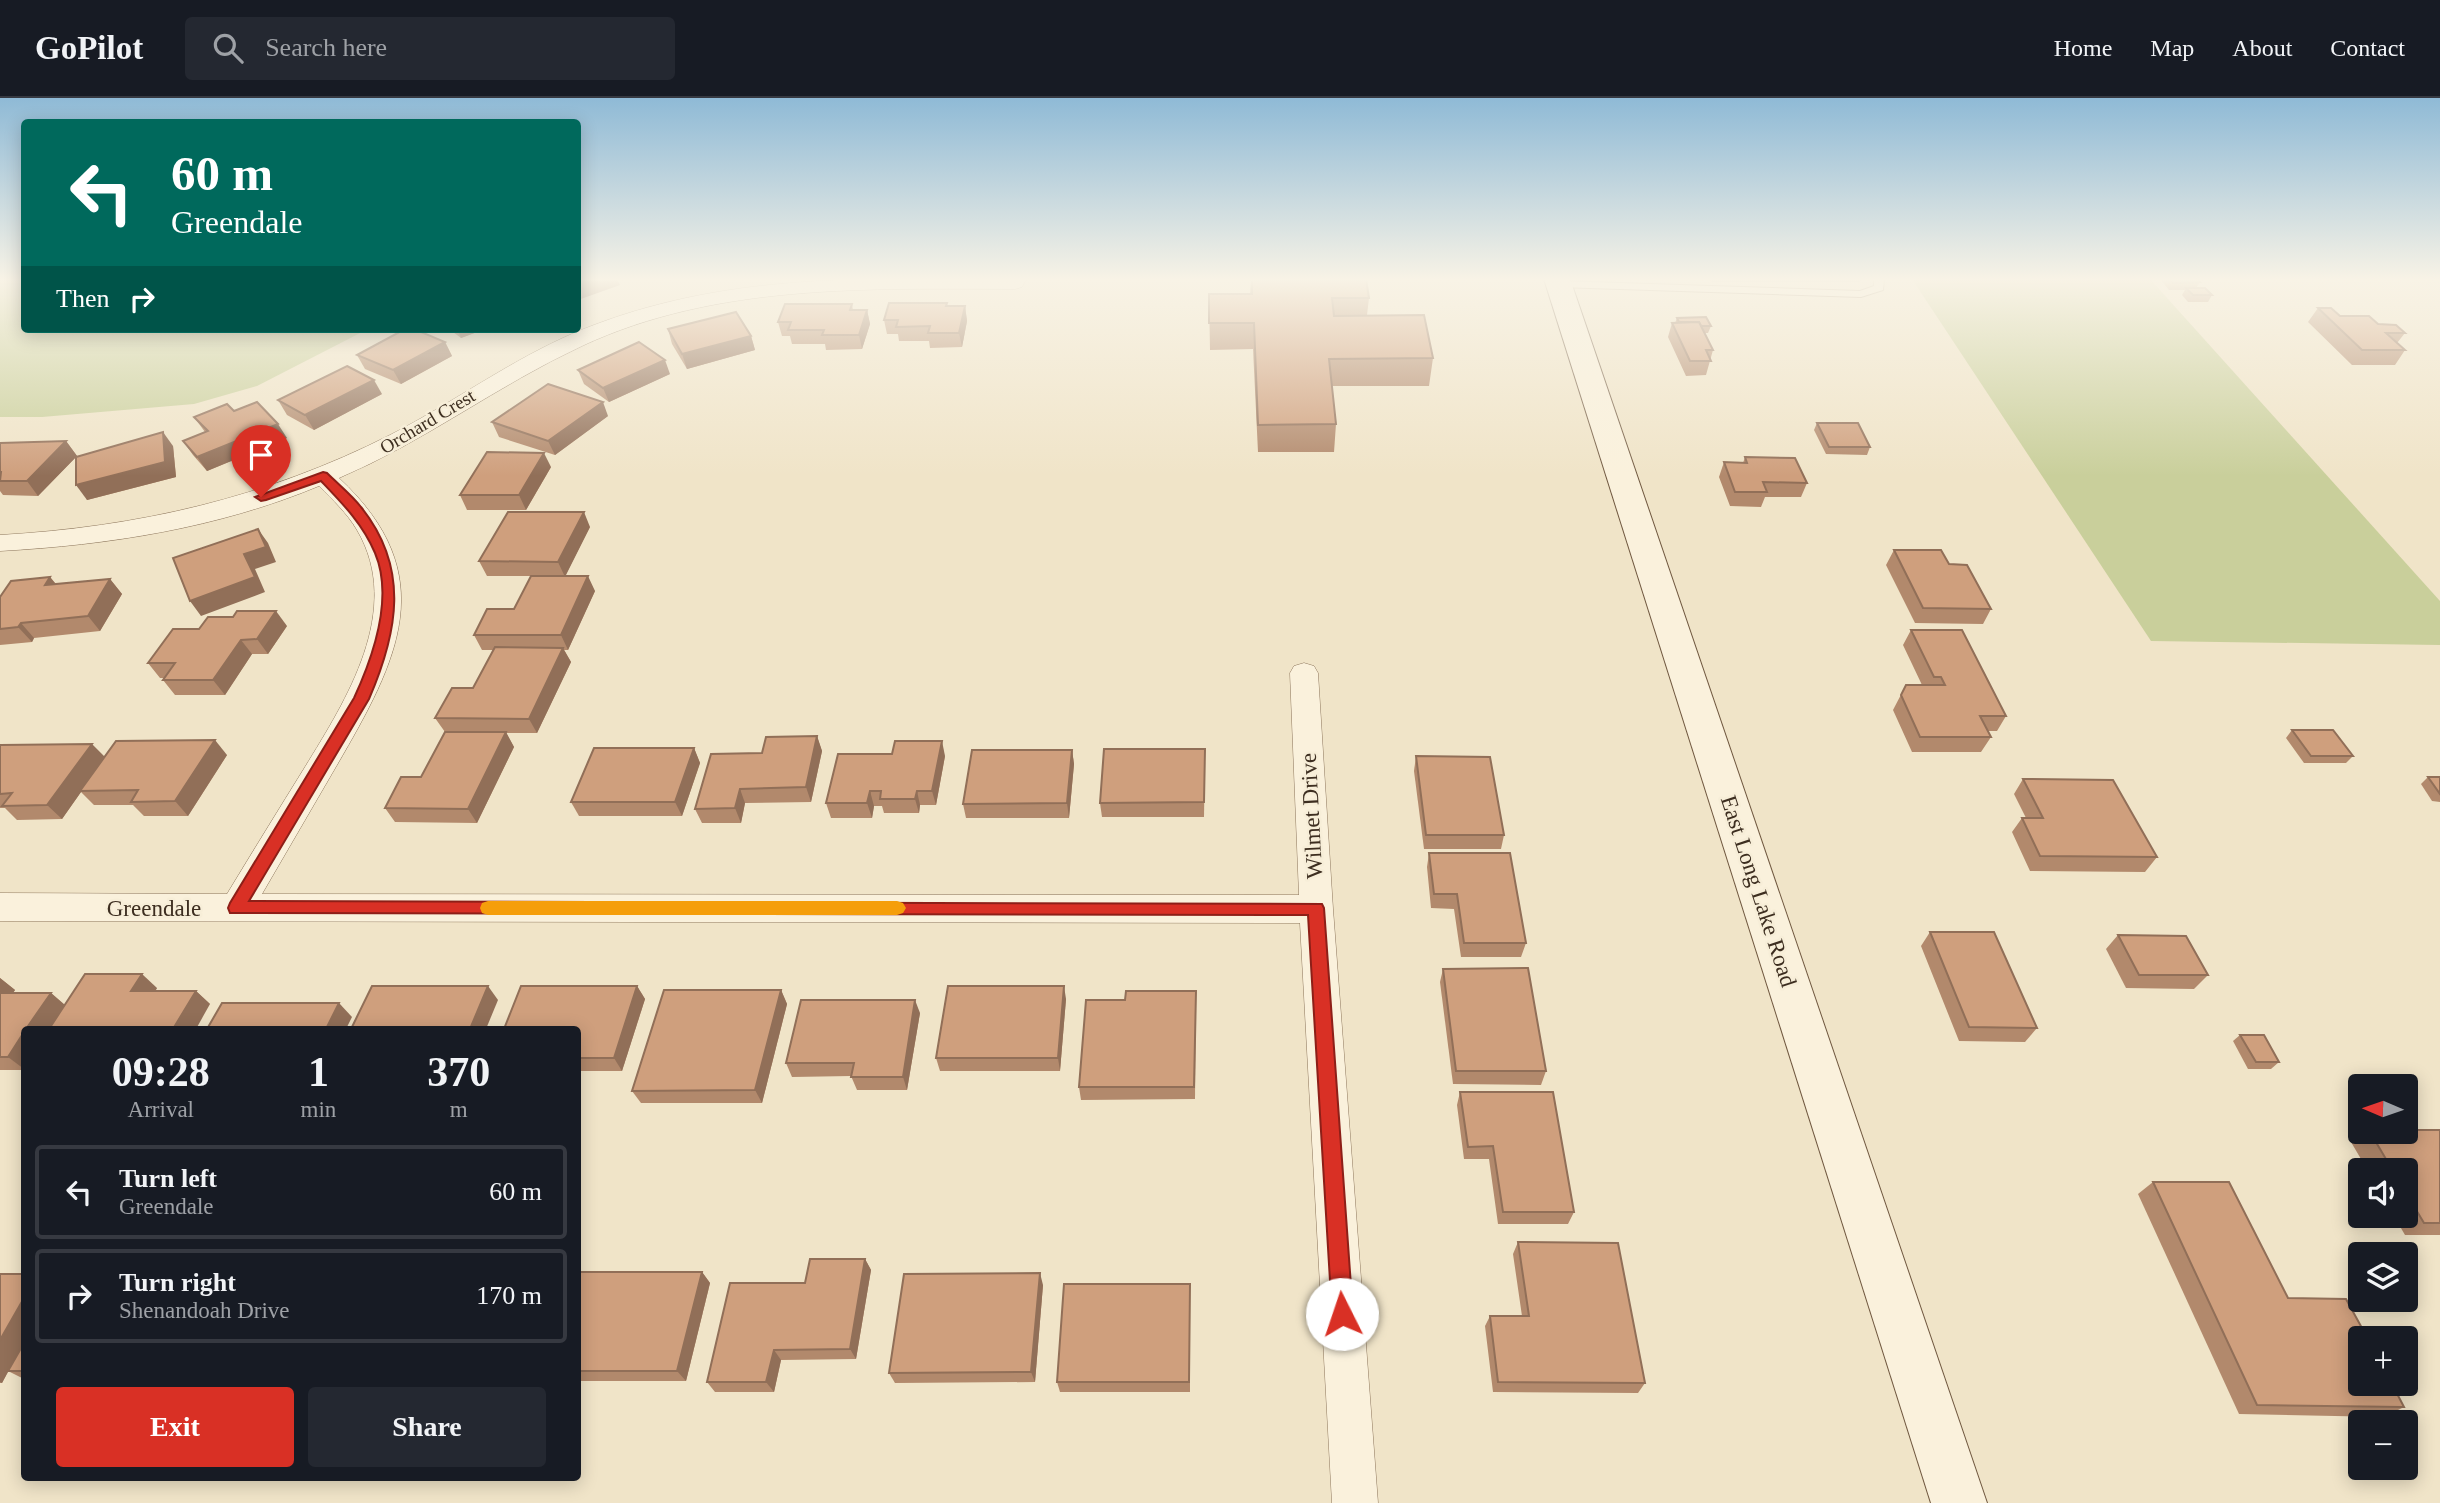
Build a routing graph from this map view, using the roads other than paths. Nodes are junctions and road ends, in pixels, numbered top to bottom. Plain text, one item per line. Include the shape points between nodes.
1 (565, 345) edge
2 (1579, 345) edge
3 (323, 476) junction
4 (0, 543) edge
5 (1304, 673) dead end
6 (0, 907) edge
7 (236, 908) junction
8 (1316, 908) junction
9 (1355, 1503) edge
10 (1959, 1503) edge

1 - 3 street, Orchard Crest via 500,377 402,438
2 - 10 main road, East Long Lake Road
3 - 4 street, Orchard Crest via 238,506 175,521 75,538
3 - 7 street via 357,510 383,554 388,579 385,635 361,699
5 - 8 street, Wilmet Drive
6 - 7 street, Greendale
7 - 8 street, Greendale
8 - 9 street, Wilmet Drive

